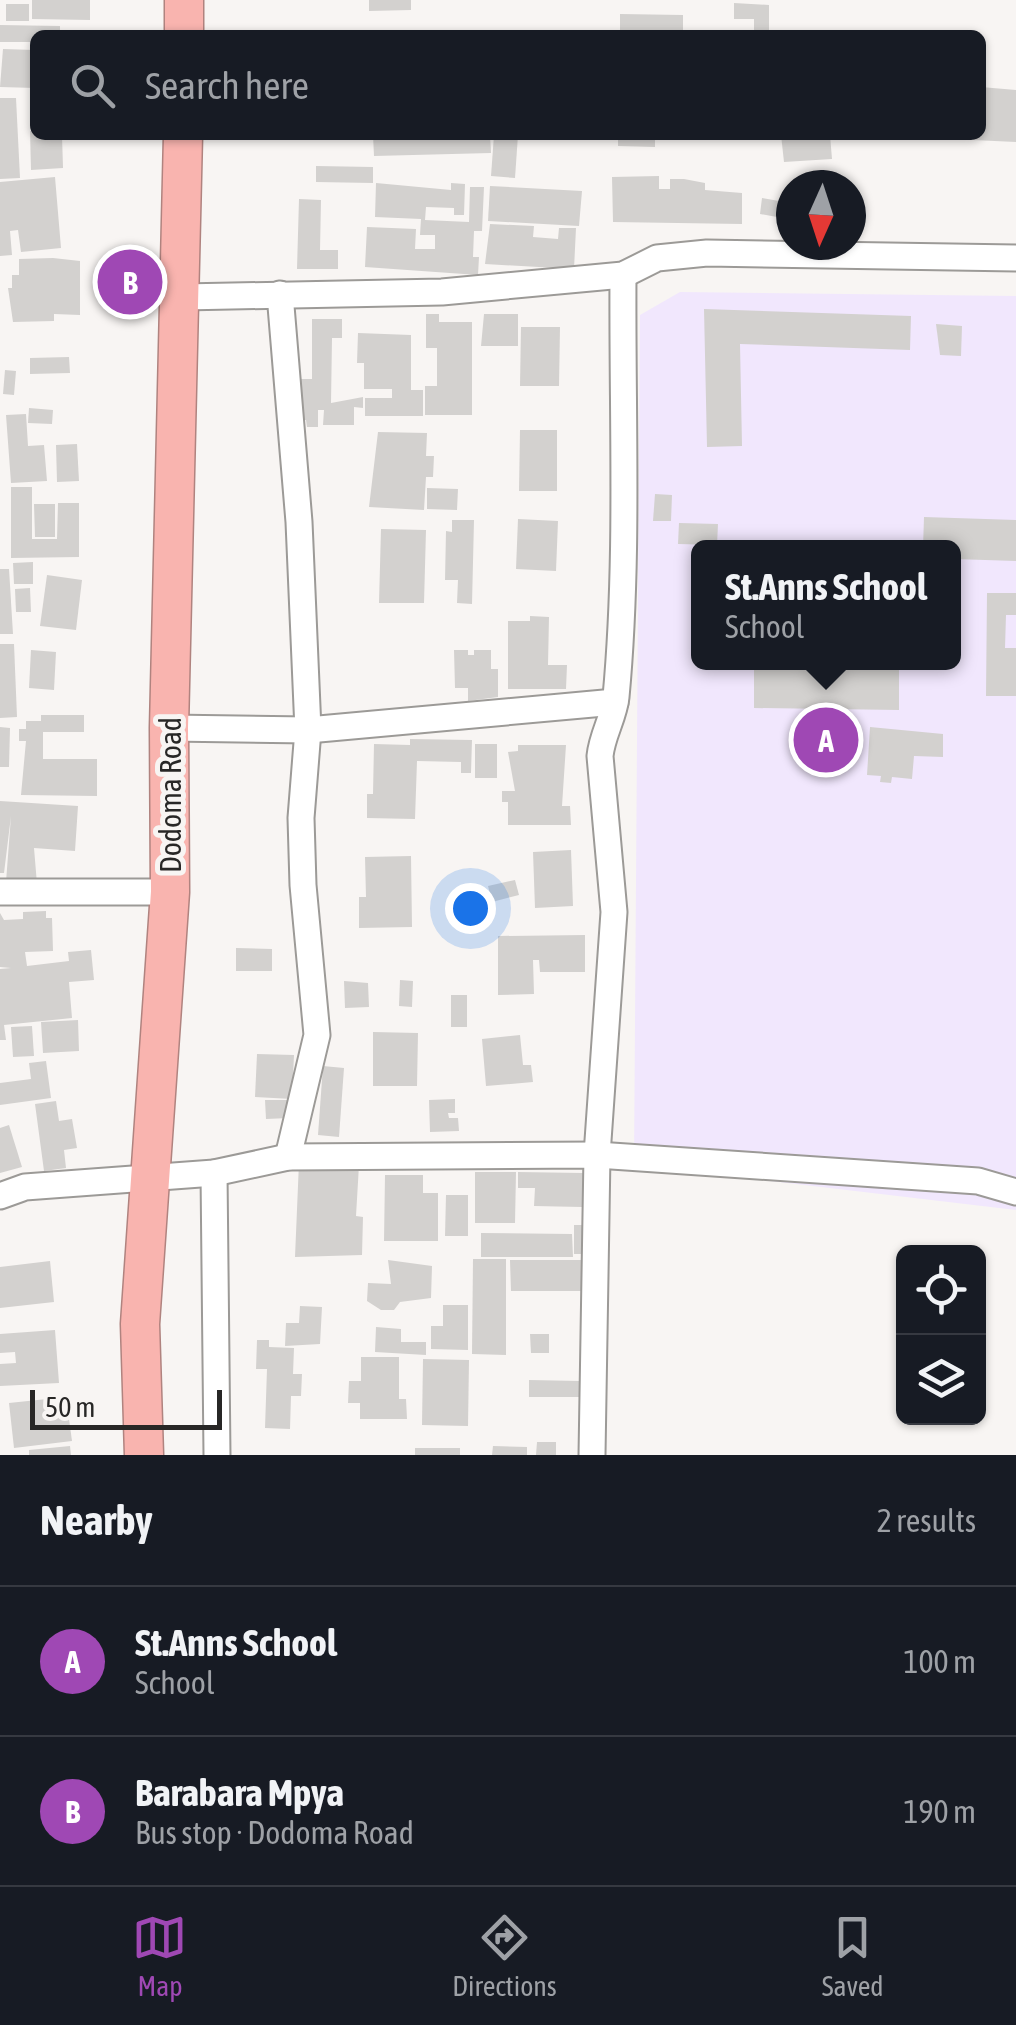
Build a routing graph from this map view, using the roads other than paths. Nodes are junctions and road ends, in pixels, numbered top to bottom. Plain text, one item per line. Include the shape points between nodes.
1 (184, 0) edge
2 (184, 30) edge
3 (184, 140) edge
4 (1016, 258) edge
5 (623, 275) junction
6 (280, 294) junction
7 (182, 298) junction
8 (615, 702) junction
9 (169, 728) junction
10 (308, 730) junction
11 (0, 892) edge
12 (170, 892) junction
13 (596, 1155) junction
14 (288, 1157) junction
15 (214, 1173) junction
16 (148, 1176) junction
17 (1016, 1192) edge
18 (0, 1196) edge
19 (144, 1455) edge
20 (217, 1455) edge
21 (592, 1455) edge

1 - 2 highway
3 - 7 highway, Dodoma Road
4 - 5 street via 707,253 657,258
5 - 6 street via 442,292
5 - 8 street
6 - 7 street
6 - 10 street via 300,522
7 - 9 highway, Dodoma Road
8 - 10 street
8 - 13 street via 600,756 614,912
9 - 10 street
9 - 12 highway, Dodoma Road
10 - 14 street via 301,818 317,1036
11 - 12 street
12 - 16 highway, Dodoma Road
13 - 14 street
13 - 17 street via 978,1180
13 - 21 street
14 - 15 street
15 - 16 street
15 - 20 street
16 - 18 street via 25,1186
16 - 19 highway, Dodoma Road via 140,1324

